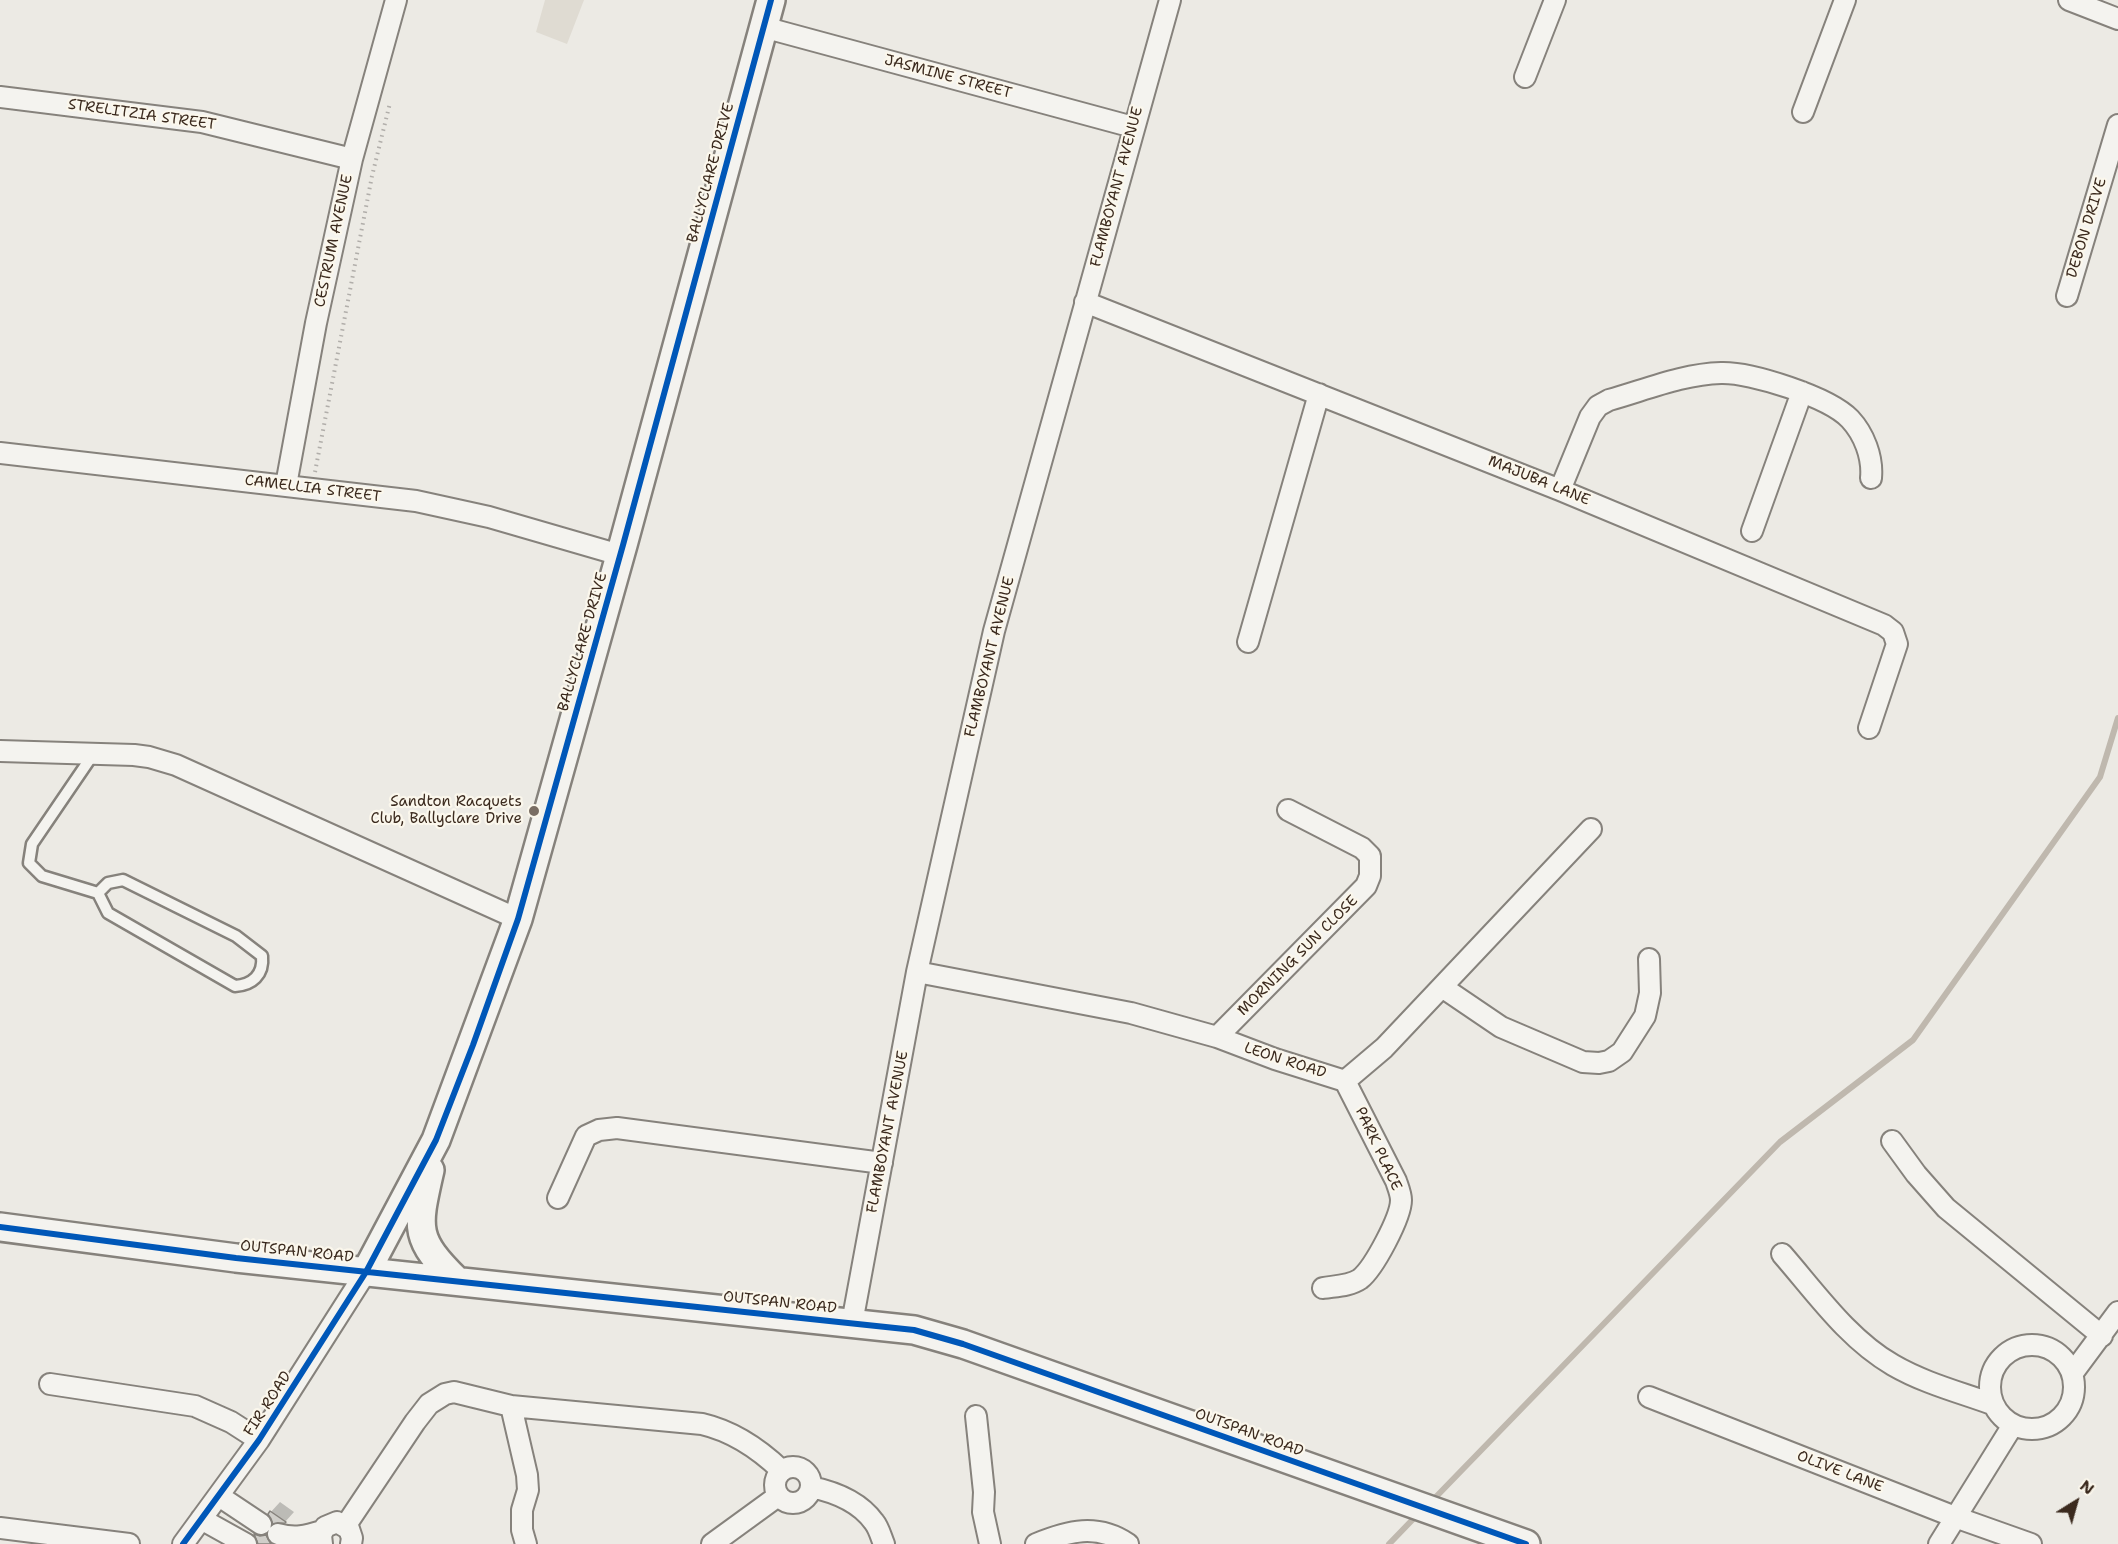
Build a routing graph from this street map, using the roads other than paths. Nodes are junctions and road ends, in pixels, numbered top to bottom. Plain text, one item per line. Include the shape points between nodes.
1 (396, 0) edge
2 (771, 0) edge
3 (1170, 0) edge
4 (1555, 0) edge
5 (1845, 0) edge
6 (2069, 0) edge
7 (2118, 20) edge
8 (763, 27) junction
9 (1525, 76) dead end
10 (0, 97) edge
11 (1803, 112) dead end
12 (2118, 125) edge
13 (1133, 127) junction
14 (352, 159) junction
15 (2067, 296) dead end
16 (1085, 302) junction
17 (1802, 392) junction
18 (1319, 394) junction
19 (0, 453) edge
20 (1872, 478) dead end
21 (286, 485) junction
22 (1560, 490) junction
23 (1752, 531) dead end
24 (620, 555) junction
25 (1248, 642) dead end
26 (1869, 728) dead end
27 (0, 751) edge
28 (94, 753) junction
29 (1288, 810) dead end
30 (1591, 829) dead end
31 (98, 894) junction
32 (518, 919) junction
33 (1649, 959) dead end
34 (917, 972) junction
35 (1442, 987) junction
36 (1217, 1037) junction
37 (1345, 1080) junction
38 (436, 1140) junction
39 (1892, 1141) dead end
40 (882, 1163) junction
41 (558, 1198) dead end
42 (0, 1227) edge
43 (1782, 1254) dead end
44 (366, 1272) junction
45 (458, 1281) junction
46 (1323, 1288) dead end
47 (2118, 1312) edge
48 (852, 1323) junction
49 (2102, 1336) junction
50 (2072, 1374) junction
51 (50, 1384) dead end
52 (1649, 1397) dead end
53 (1992, 1404) junction
54 (511, 1406) junction
55 (976, 1416) dead end
56 (2013, 1425) junction
57 (259, 1440) junction
58 (781, 1470) junction
59 (811, 1487) junction
60 (219, 1496) junction
61 (778, 1496) junction
62 (1956, 1517) junction
63 (201, 1519) junction
64 (0, 1528) edge
65 (348, 1535) edge
66 (322, 1537) edge
67 (129, 1544) edge
68 (183, 1544) edge
69 (246, 1544) edge
70 (526, 1544) edge
71 (712, 1544) edge
72 (884, 1544) edge
73 (990, 1544) edge
74 (1036, 1544) edge
75 (1128, 1544) edge
76 (1526, 1544) edge
77 (1939, 1544) edge
78 (2031, 1544) edge

1 - 14 street, CESTRUM AVENUE
2 - 8 street, BALLYCLARE DRIVE
3 - 13 street, FLAMBOYANT AVENUE
4 - 9 street
5 - 11 street
6 - 7 street
8 - 13 street, JASMINE STREET
8 - 24 street, BALLYCLARE DRIVE
10 - 14 street, STRELITZIA STREET via 186,119
12 - 15 street, DEBON DRIVE
13 - 16 street, FLAMBOYANT AVENUE
14 - 21 street, CESTRUM AVENUE
16 - 18 street, MAJUBA LANE
16 - 34 street, FLAMBOYANT AVENUE via 994,632
17 - 20 street via 1849,418 1867,448
17 - 22 street via 1742,374 1720,373 1694,376 1609,400 1590,417
17 - 23 street
18 - 22 street, MAJUBA LANE
18 - 25 street
19 - 21 street, CAMELLIA STREET
21 - 24 street, CAMELLIA STREET via 453,508
22 - 26 street, MAJUBA LANE via 1893,632 1897,644
24 - 32 street, BALLYCLARE DRIVE
27 - 28 street
28 - 31 lane via 32,844 29,863 42,876
28 - 32 street via 149,757 176,765
29 - 36 street, MORNING SUN CLOSE via 1362,848 1370,856 1370,876 1366,885
30 - 35 street, LEON ROAD
31 - 31 lane via 108,883 123,880 236,936 262,956 258,976 248,985 235,986 108,913
32 - 38 street, BALLYCLARE DRIVE
33 - 35 street via 1650,993 1645,1016 1622,1052 1599,1063 1583,1062 1501,1027
34 - 36 street, LEON ROAD via 1131,1013
34 - 40 street, FLAMBOYANT AVENUE
35 - 37 street, LEON ROAD via 1384,1048
36 - 37 street, LEON ROAD
37 - 46 street, PARK PLACE via 1396,1181 1401,1199 1398,1220 1368,1272 1358,1280
38 - 44 street, BALLYCLARE DRIVE
38 - 45 street via 421,1228 436,1260
39 - 49 street via 1946,1208
40 - 41 street via 617,1128 586,1136
40 - 48 street, FLAMBOYANT AVENUE
42 - 44 street, OUTSPAN ROAD
43 - 53 street via 1868,1348 1917,1377
44 - 45 street, OUTSPAN ROAD
44 - 57 street, FIR ROAD
45 - 48 street, OUTSPAN ROAD
47 - 49 street
48 - 76 street, OUTSPAN ROAD via 938,1335
49 - 50 street
50 - 53 street via 2061,1357 2050,1350 2036,1345 2021,1346 1997,1362 1989,1390
50 - 56 street via 2073,1394 2062,1417 2038,1429
51 - 57 street via 195,1406
52 - 62 street, OLIVE LANE
53 - 56 street
54 - 58 street via 710,1426 733,1435
54 - 65 street via 454,1392 429,1404
54 - 70 street via 528,1490 522,1510
55 - 73 street via 983,1512
56 - 62 street
57 - 60 street, FIR ROAD
58 - 59 street via 802,1468
58 - 61 street via 774,1482
59 - 61 street via 798,1502 784,1501
59 - 72 street via 852,1501 874,1522
60 - 63 street, FIR ROAD
60 - 66 street via 291,1538
61 - 71 street
62 - 77 street
62 - 78 street, OLIVE LANE
63 - 68 street, FIR ROAD
63 - 69 street
64 - 67 street
65 - 66 street via 337,1522
74 - 75 street via 1084,1530 1108,1534

